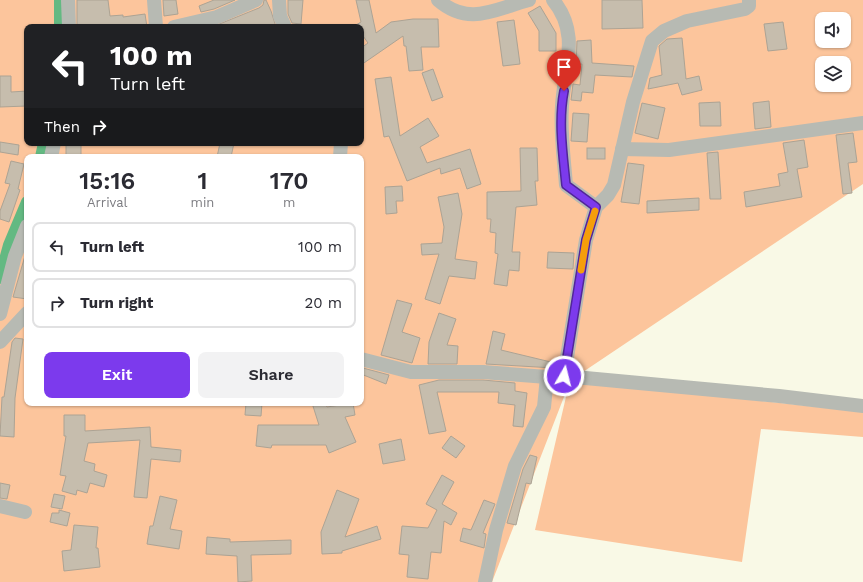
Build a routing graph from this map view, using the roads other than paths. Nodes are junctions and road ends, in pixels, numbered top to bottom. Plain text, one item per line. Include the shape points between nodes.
1 (68, 0) edge
2 (154, 0) edge
3 (256, 0) edge
4 (278, 0) edge
5 (438, 0) edge
6 (529, 0) edge
7 (553, 0) edge
8 (748, 0) edge
9 (69, 24) edge
10 (156, 24) edge
11 (188, 24) edge
12 (284, 24) edge
13 (863, 123) edge
14 (622, 149) junction
15 (596, 207) junction
16 (24, 234) edge
17 (2, 288) edge
18 (0, 314) edge
19 (24, 316) edge
20 (0, 342) edge
21 (364, 361) edge
22 (564, 376) junction
23 (547, 377) junction
24 (863, 406) edge
25 (0, 506) edge
26 (25, 512) dead end
27 (484, 582) edge

1 - 9 street
2 - 10 street
3 - 11 street via 217,18
4 - 12 street
5 - 6 street via 446,7 462,14 482,15
7 - 15 street via 567,24 568,65 562,105 566,185
8 - 14 street via 749,6 744,9 687,21 664,31 652,41
13 - 14 street via 668,150
14 - 15 street via 614,185 608,196
15 - 22 street via 586,240
16 - 17 street
17 - 18 street
19 - 20 street
21 - 23 street via 410,372 483,372
22 - 23 street
22 - 24 street
23 - 27 street via 544,407 515,466
25 - 26 street

